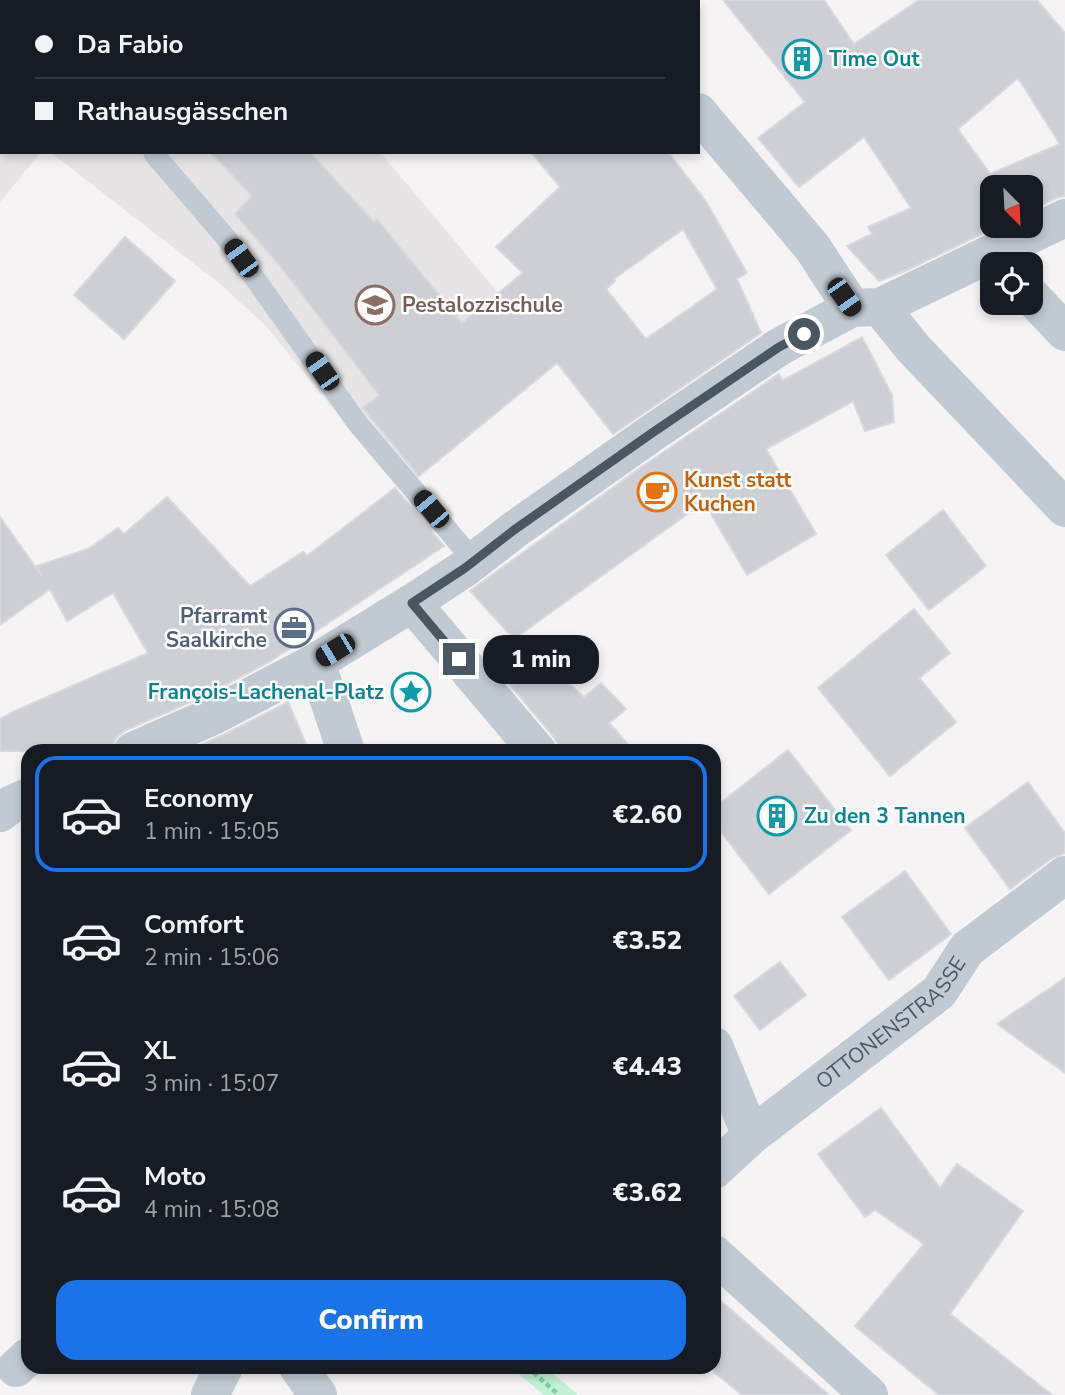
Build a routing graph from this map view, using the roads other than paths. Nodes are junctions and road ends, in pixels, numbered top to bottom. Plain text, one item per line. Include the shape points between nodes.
1 (700, 114) edge
2 (154, 154) dead end
3 (1065, 218) edge
4 (1011, 252) edge
5 (980, 266) edge
6 (866, 308) junction
7 (1043, 309) edge
8 (1065, 332) edge
9 (1065, 508) edge
10 (474, 561) junction
11 (412, 603) junction
12 (316, 662) junction
13 (149, 744) edge
14 (344, 744) edge
15 (531, 744) edge
16 (21, 800) edge
17 (0, 813) edge
18 (1065, 875) edge
19 (721, 1063) edge
20 (751, 1136) junction
21 (721, 1164) edge
22 (721, 1260) edge
23 (220, 1374) edge
24 (303, 1374) edge
25 (210, 1395) edge
26 (318, 1395) edge
27 (869, 1395) edge

1 - 6 street
2 - 10 lane via 227,239 358,424
3 - 4 street
5 - 6 street
6 - 9 street via 912,348
6 - 10 street via 779,347
7 - 8 street
10 - 11 street
11 - 12 street
11 - 15 street
12 - 13 street
12 - 14 street
16 - 17 street
18 - 20 street, OTTONENSTRASSE via 967,949 939,992
19 - 20 street
20 - 21 street, OTTONENSTRASSE
22 - 27 street
23 - 25 street
24 - 26 street

